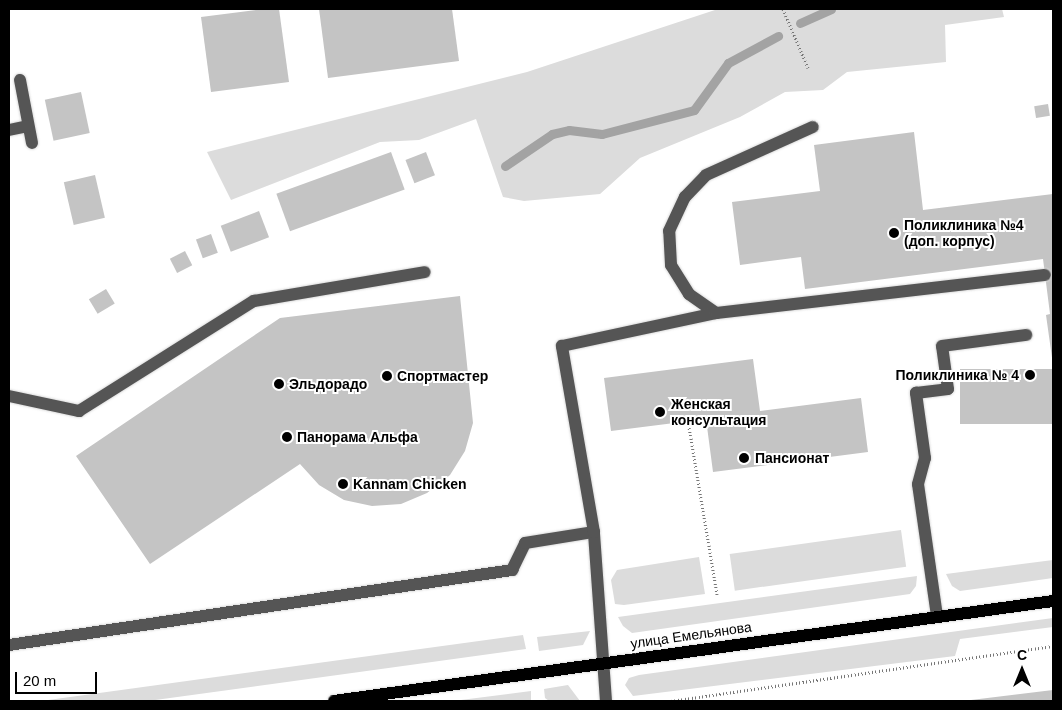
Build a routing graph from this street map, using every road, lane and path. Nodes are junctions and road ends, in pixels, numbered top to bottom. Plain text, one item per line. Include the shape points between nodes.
1 (783, 9) edge
2 (808, 68) dead end
3 (20, 80) dead end
4 (28, 126) junction
5 (813, 127) dead end
6 (9, 130) edge
7 (32, 143) dead end
8 (425, 272) dead end
9 (1045, 275) dead end
10 (716, 313) junction
11 (1026, 334) dead end
12 (9, 396) edge
13 (688, 420) dead end
14 (594, 532) junction
15 (718, 595) dead end
16 (1053, 601) edge
17 (937, 616) junction
18 (9, 645) edge
19 (1053, 646) edge
20 (601, 662) junction
21 (682, 700) edge
22 (334, 701) edge
23 (606, 701) edge
24 (671, 701) edge

1 - 2 path
3 - 4 lane
4 - 6 lane
4 - 7 lane
5 - 10 lane via 706,175 685,197 669,231 672,265 689,294
8 - 12 lane via 254,301 79,411
9 - 10 lane
10 - 14 lane via 562,346
11 - 17 lane via 942,346 948,389 916,393 925,458 918,484
13 - 15 path
14 - 18 lane via 525,543 512,570
14 - 20 lane
16 - 17 main road, улица Емельянова
17 - 20 main road, улица Емельянова
19 - 21 path
20 - 22 main road, улица Емельянова
20 - 23 lane
21 - 24 path

